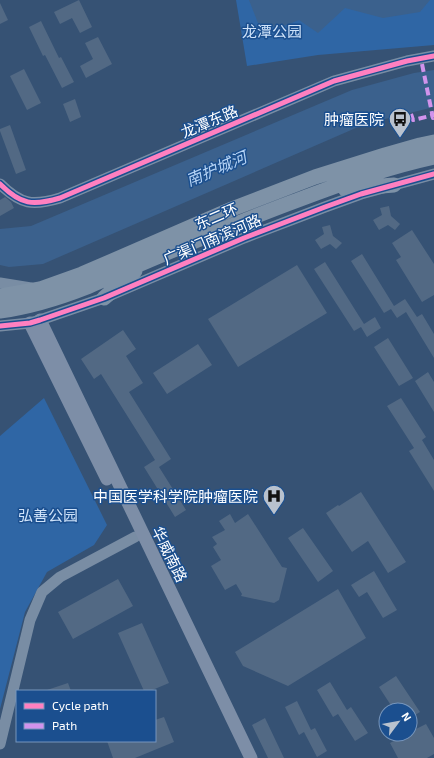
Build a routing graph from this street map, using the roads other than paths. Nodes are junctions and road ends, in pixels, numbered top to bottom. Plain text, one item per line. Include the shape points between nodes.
1 (434, 56) edge
2 (434, 142) edge
3 (434, 157) edge
4 (434, 174) edge
5 (0, 184) edge
6 (394, 184) junction
7 (320, 191) junction
8 (146, 262) junction
9 (0, 283) edge
10 (40, 289) junction
11 (0, 296) edge
12 (104, 298) junction
13 (0, 310) edge
14 (35, 321) junction
15 (0, 326) edge
16 (135, 537) junction
17 (0, 744) edge
18 (243, 758) edge
19 (251, 758) edge

1 - 5 street, 龙潭东路 via 334,81 60,198 46,202 31,202 10,194
2 - 10 highway, 东二环 via 308,180
3 - 7 highway, 东二环
4 - 6 street, 广渠门南滨河路
6 - 7 highway
6 - 12 street, 广渠门南滨河路 via 258,232
7 - 8 highway, 东二环
8 - 12 highway
8 - 13 highway, 东二环 via 62,296
9 - 10 street
10 - 11 highway, 东二环
12 - 14 street, 广渠门南滨河路
14 - 15 street, 广渠门南滨河路
14 - 16 main road, 华威南路
14 - 19 main road, 华威南路
16 - 17 street via 60,577 42,592 30,620
16 - 18 main road, 华威南路

